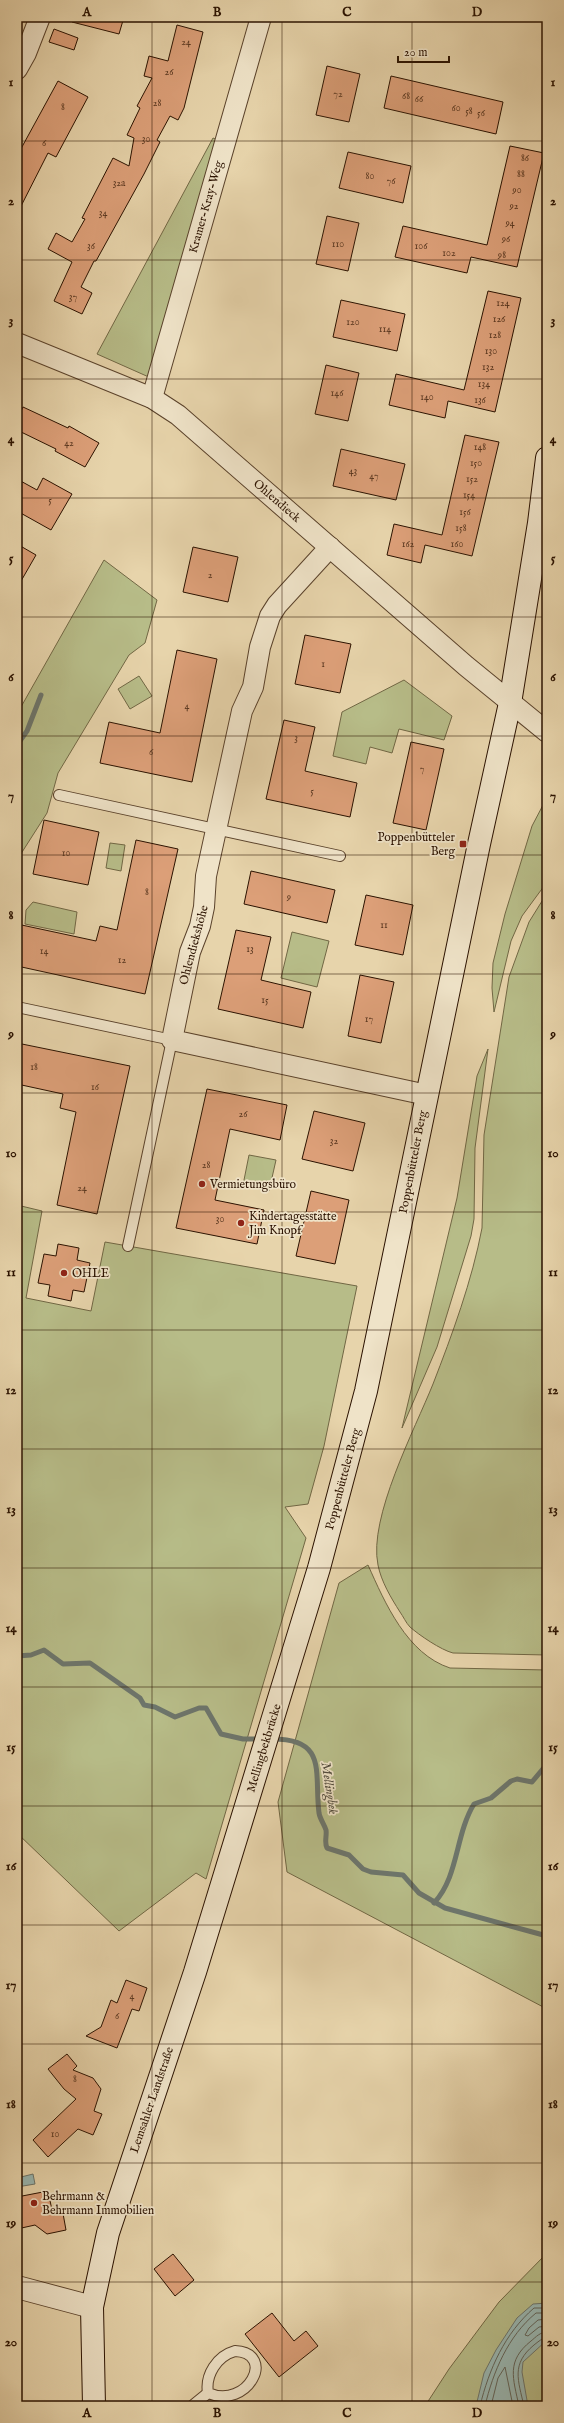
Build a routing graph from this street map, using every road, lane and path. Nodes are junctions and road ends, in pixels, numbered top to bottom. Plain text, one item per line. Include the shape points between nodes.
1 (40, 17) edge
2 (261, 17) edge
3 (17, 69) edge
4 (17, 343) edge
5 (152, 398) junction
6 (547, 458) edge
7 (330, 548) junction
8 (510, 702) junction
9 (547, 732) edge
10 (59, 794) dead end
11 (217, 829) junction
12 (340, 856) dead end
13 (17, 1007) edge
14 (172, 1040) junction
15 (427, 1095) junction
16 (128, 1246) dead end
17 (280, 1695) joint
18 (248, 1801) joint
19 (17, 2287) edge
20 (92, 2307) junction
21 (208, 2393) junction
22 (94, 2406) edge
23 (192, 2406) edge

1 - 3 street
2 - 5 street, Kramer-Kray-Weg
4 - 5 street, Ohlendieck
5 - 7 street, Ohlendieck via 178,416
6 - 8 main road, Poppenbütteler Berg
7 - 8 street, Ohlendieck
7 - 11 street, Ohlendiekshöhe via 277,605 267,623 252,687 242,711
8 - 9 street, Ohlendieck
8 - 15 main road, Poppenbütteler Berg
10 - 11 lane
11 - 12 lane
11 - 14 street, Ohlendiekshöhe via 206,876 200,926 190,952
13 - 14 lane
14 - 15 street
14 - 16 lane
15 - 17 main road, Poppenbütteler Berg via 366,1391 319,1568
17 - 18 main road, Mellingbekbrücke
18 - 20 main road, Lemsahler Landstraße via 195,1972 108,2234
19 - 20 main road
20 - 22 main road, Lemsahler Landstraße
21 - 21 lane via 225,2396 250,2385 256,2371 255,2363 249,2355 235,2351 227,2353 219,2360 206,2383
21 - 23 lane

